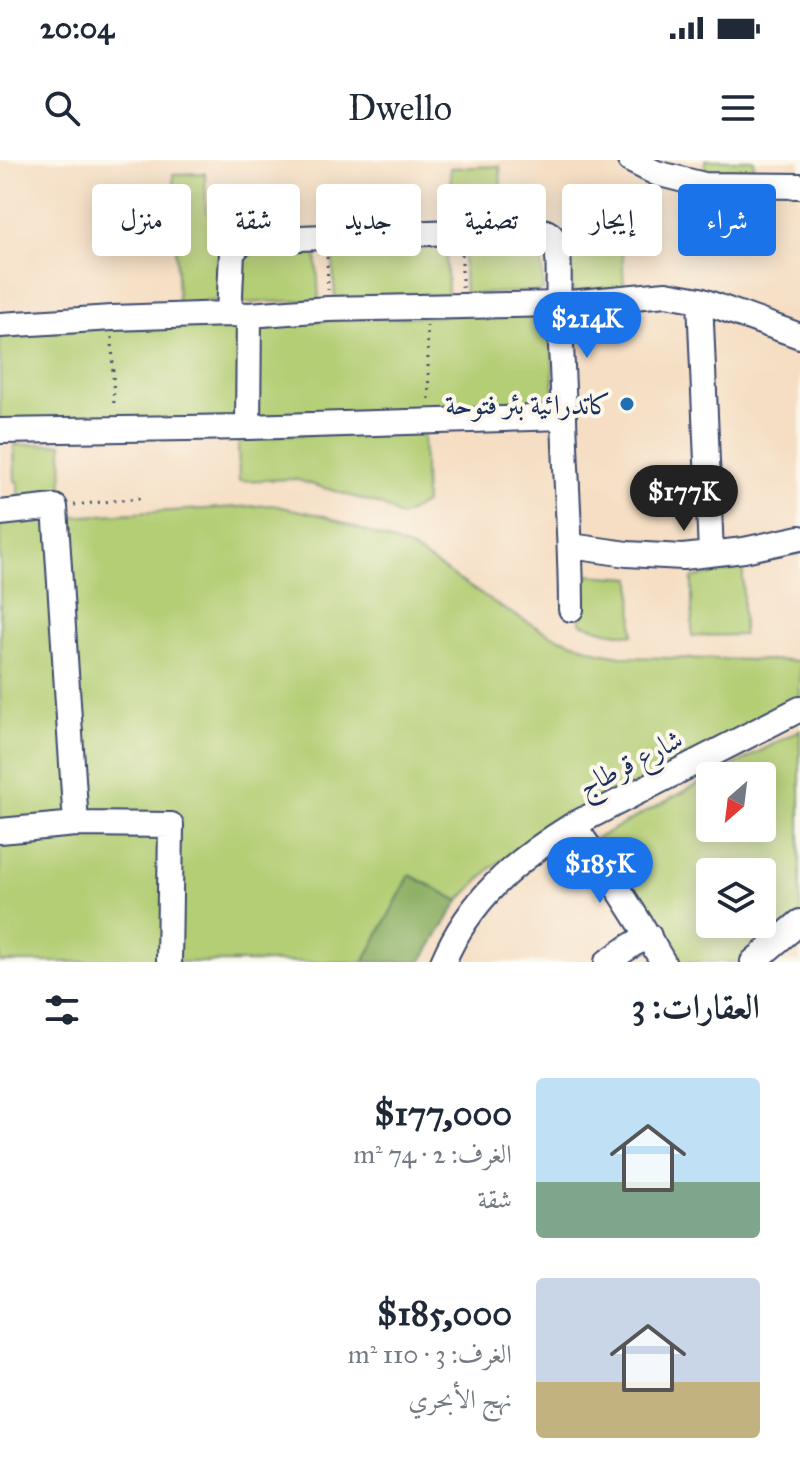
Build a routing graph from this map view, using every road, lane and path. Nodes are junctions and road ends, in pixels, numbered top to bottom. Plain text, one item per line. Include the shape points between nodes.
1 (630, 160) edge
2 (800, 186) edge
3 (546, 231) edge
4 (316, 238) edge
5 (327, 256) edge
6 (462, 256) edge
7 (700, 300) junction
8 (558, 304) junction
9 (426, 308) junction
10 (462, 308) junction
11 (328, 309) junction
12 (239, 315) junction
13 (112, 318) junction
14 (0, 325) edge
15 (800, 336) edge
16 (564, 417) junction
17 (430, 421) junction
18 (248, 427) junction
19 (114, 429) junction
20 (0, 431) edge
21 (141, 498) dead end
22 (55, 507) junction
23 (0, 513) edge
24 (800, 538) edge
25 (571, 546) junction
26 (711, 553) junction
27 (571, 609) dead end
28 (800, 709) edge
29 (76, 824) junction
30 (573, 825) junction
31 (0, 831) edge
32 (800, 922) edge
33 (649, 936) junction
34 (169, 962) edge
35 (443, 962) edge
36 (607, 962) edge
37 (663, 962) edge
38 (753, 962) edge

1 - 2 street via 704,185
3 - 8 street via 557,249
4 - 12 street via 248,240 239,245 232,253
5 - 11 path
6 - 10 path
7 - 8 street via 666,294
7 - 15 street
7 - 26 street
8 - 10 street
8 - 16 street
9 - 10 street
9 - 11 street
9 - 17 path
11 - 12 street
12 - 13 street
12 - 18 street
13 - 14 street
13 - 19 path
16 - 17 street
16 - 25 street
17 - 18 street
18 - 19 street
19 - 20 street
21 - 22 path
22 - 23 street
22 - 29 street
24 - 26 street
25 - 26 street via 656,557
25 - 27 street
28 - 30 street, شارع قرطاج
29 - 31 street
29 - 34 street via 171,825
30 - 33 street
30 - 35 street, شارع قرطاج via 495,883 460,927
32 - 38 street
33 - 36 street
33 - 37 street

